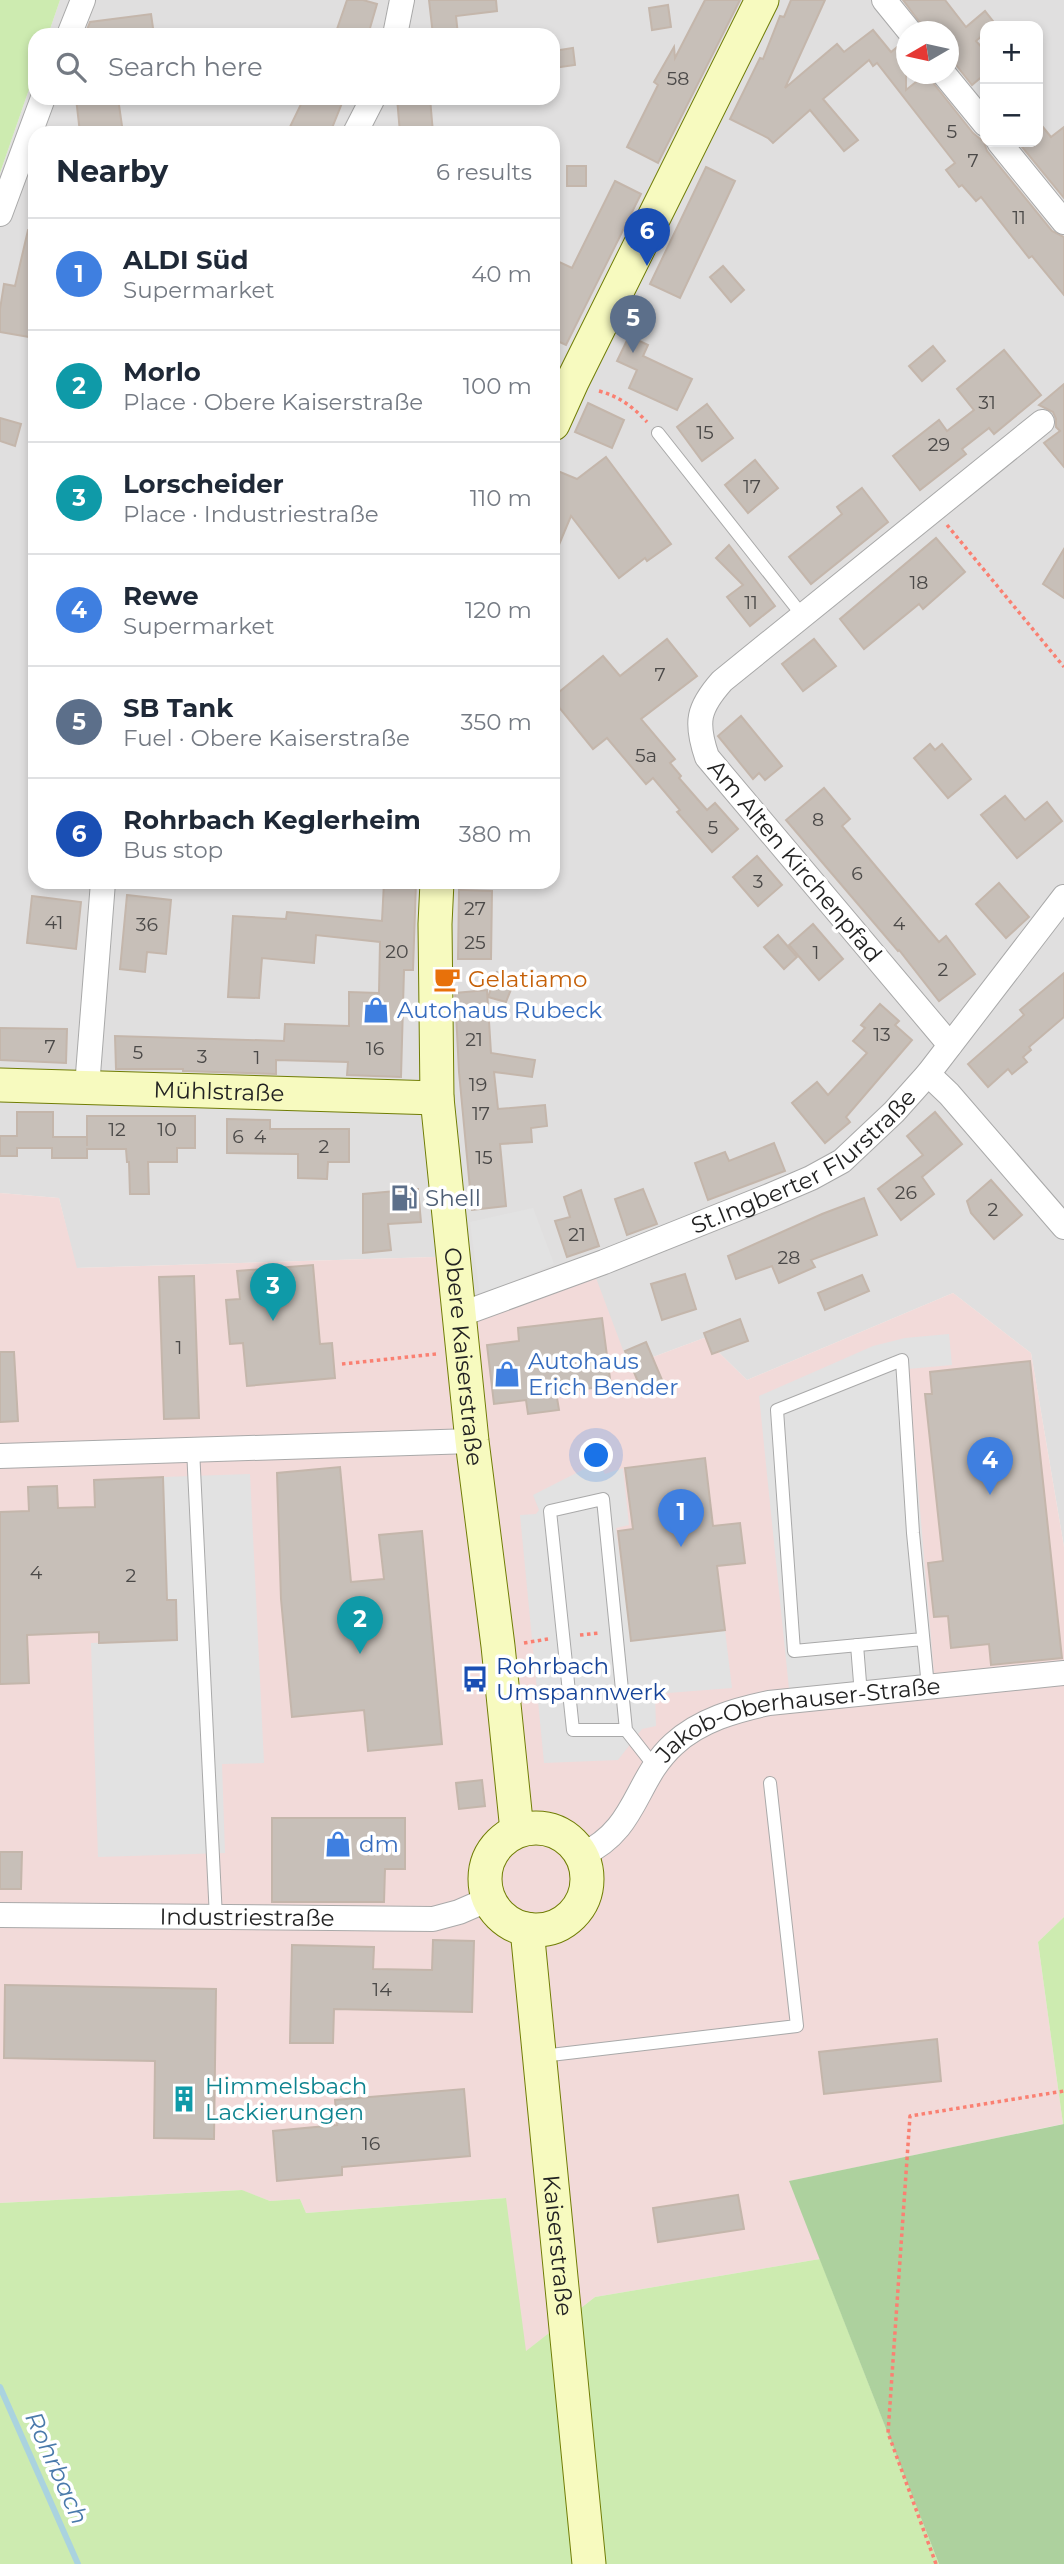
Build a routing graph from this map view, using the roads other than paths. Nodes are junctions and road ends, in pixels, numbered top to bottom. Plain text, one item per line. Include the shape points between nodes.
1 (83, 0) edge
2 (402, 0) edge
3 (762, 0) edge
4 (884, 0) edge
5 (901, 21) edge
6 (72, 28) edge
7 (396, 28) edge
8 (952, 84) edge
9 (40, 105) edge
10 (369, 105) edge
11 (980, 118) edge
12 (33, 126) edge
13 (359, 126) edge
14 (28, 138) edge
15 (1003, 147) edge
16 (0, 214) edge
17 (1064, 222) edge
18 (560, 409) edge
19 (1042, 422) dead end
20 (658, 433) road end
21 (802, 615) junction
22 (102, 889) edge
23 (438, 889) edge
24 (1064, 897) edge
25 (950, 1045) junction
26 (928, 1074) junction
27 (0, 1085) edge
28 (86, 1087) junction
29 (437, 1098) junction
30 (1064, 1227) edge
31 (458, 1315) junction
32 (472, 1441) junction
33 (193, 1448) junction
34 (0, 1456) edge
35 (923, 1639) junction
36 (857, 1645) junction
37 (1064, 1673) edge
38 (928, 1687) junction
39 (861, 1695) junction
40 (626, 1730) junction
41 (655, 1767) junction
42 (770, 1783) dead end
43 (517, 1831) junction
44 (582, 1854) junction
45 (489, 1899) junction
46 (0, 1914) edge
47 (216, 1918) junction
48 (527, 1929) junction
49 (538, 2057) junction
50 (589, 2564) edge

1 - 6 street
2 - 7 street
3 - 18 main road
4 - 5 street
8 - 11 street
9 - 12 street
10 - 13 street
14 - 16 street
15 - 17 street
19 - 21 street, Am Alten Kirchenpfad
20 - 21 lane
21 - 25 street, Am Alten Kirchenpfad via 706,699 699,719 707,757
22 - 28 street
23 - 29 main road, Obere Kaiserstraße
24 - 25 street, St.Ingberter Flurstraße
25 - 26 street, St.Ingberter Flurstraße
26 - 30 street
26 - 31 street, St.Ingberter Flurstraße via 867,1139 842,1161 811,1178
27 - 28 main road, Mühlstraße
28 - 29 main road, Mühlstraße
29 - 31 main road, Obere Kaiserstraße
31 - 32 main road, Obere Kaiserstraße
32 - 33 street
32 - 43 main road, Obere Kaiserstraße
33 - 34 street
33 - 47 lane
35 - 36 lane
35 - 36 lane via 902,1360 777,1410 794,1651
35 - 38 lane
36 - 39 lane
37 - 38 street, Jakob-Oberhauser-Straße
38 - 39 street, Jakob-Oberhauser-Straße
39 - 41 street, Jakob-Oberhauser-Straße via 743,1709 694,1730 674,1744
40 - 40 lane via 616,1631 603,1499 550,1511 573,1730
40 - 41 lane
41 - 44 street, Jakob-Oberhauser-Straße via 618,1830
42 - 49 lane via 797,2026
43 - 44 main road via 547,1828 561,1833
43 - 45 main road via 504,1838 488,1862
44 - 48 main road via 587,1887 572,1916 543,1930
45 - 47 street, Industriestraße via 433,1919
45 - 48 main road via 500,1916
46 - 47 street, Industriestraße
48 - 49 main road, Kaiserstraße
49 - 50 main road, Kaiserstraße

